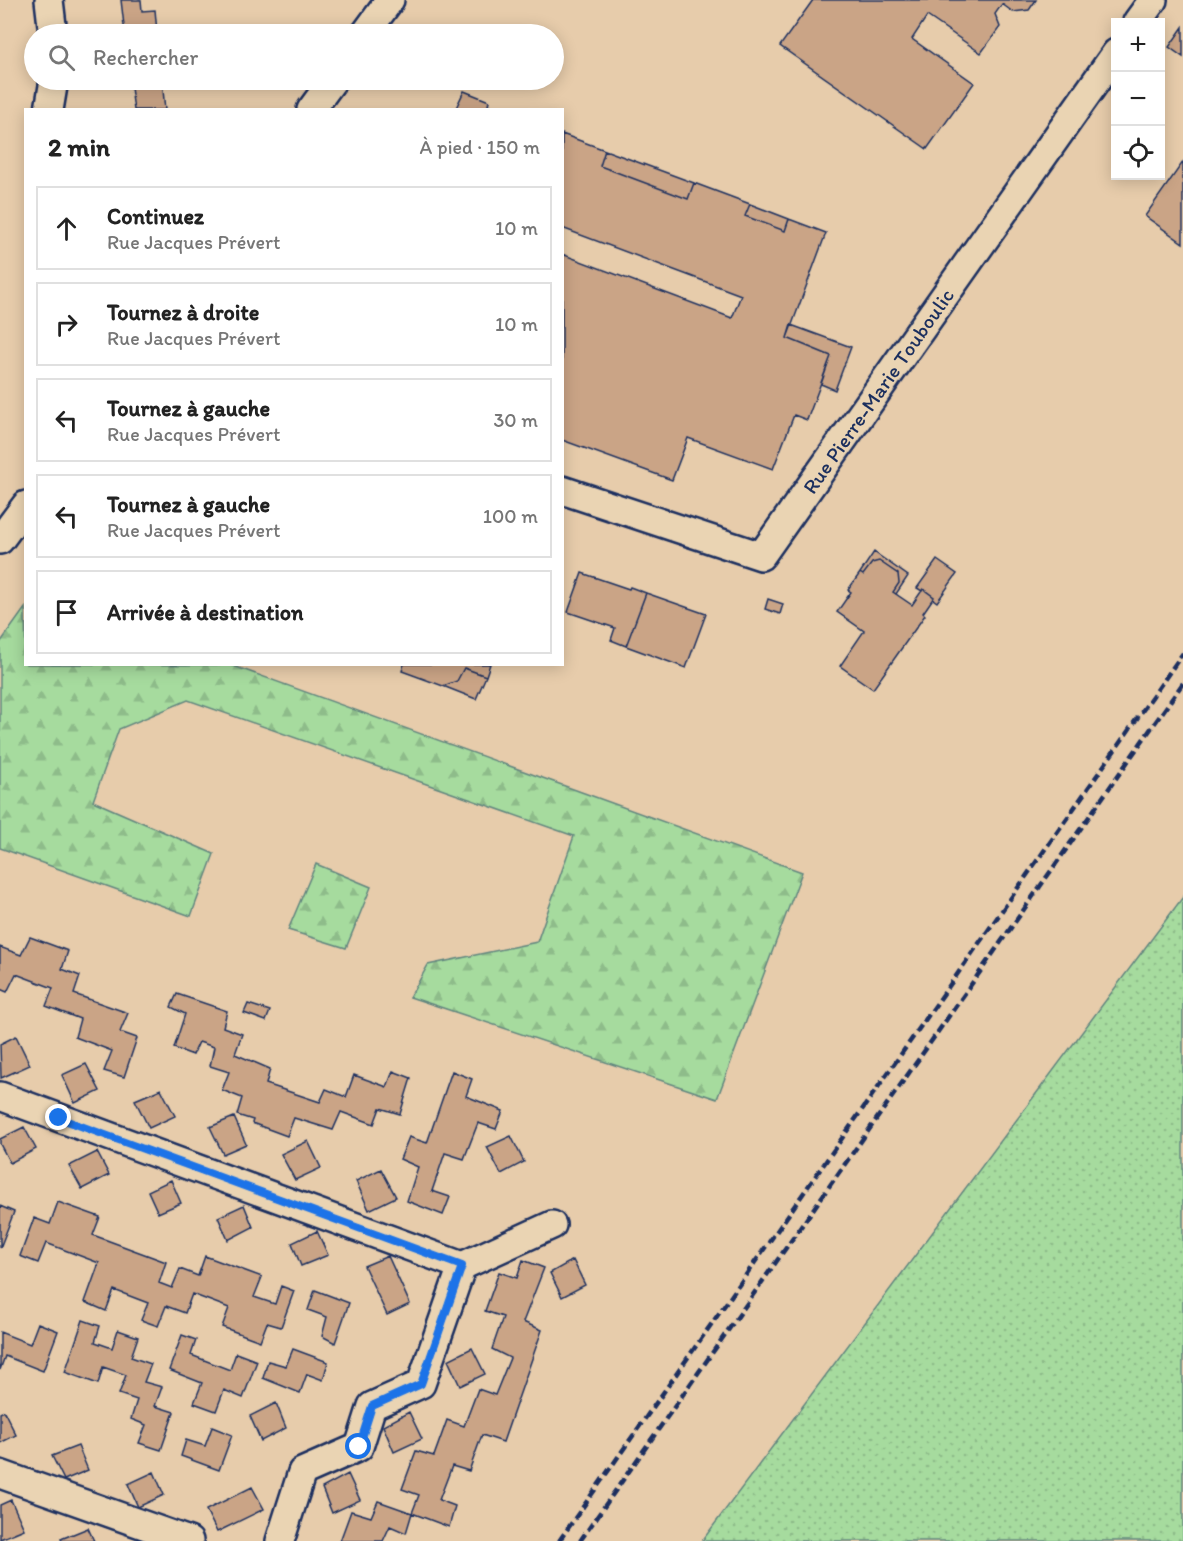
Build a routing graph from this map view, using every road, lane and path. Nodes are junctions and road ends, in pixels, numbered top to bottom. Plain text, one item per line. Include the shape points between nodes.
1 (49, 0) edge
2 (390, 0) edge
3 (1153, 0) edge
4 (1140, 18) edge
5 (51, 24) edge
6 (372, 24) edge
7 (1111, 60) edge
8 (53, 90) edge
9 (326, 90) edge
10 (50, 108) edge
11 (312, 108) edge
12 (564, 491) edge
13 (24, 508) edge
14 (0, 540) edge
15 (0, 1096) edge
16 (552, 1225) dead end
17 (462, 1266) junction
18 (0, 1474) edge
19 (189, 1541) edge
20 (280, 1541) edge

1 - 5 street
2 - 6 street
3 - 4 street
7 - 12 street, Rue Pierre-Marie Touboulic via 762,556
8 - 10 street
9 - 11 street
13 - 14 street
15 - 17 street
16 - 17 street
17 - 20 street via 421,1384 372,1406 359,1447 302,1472
18 - 19 street

